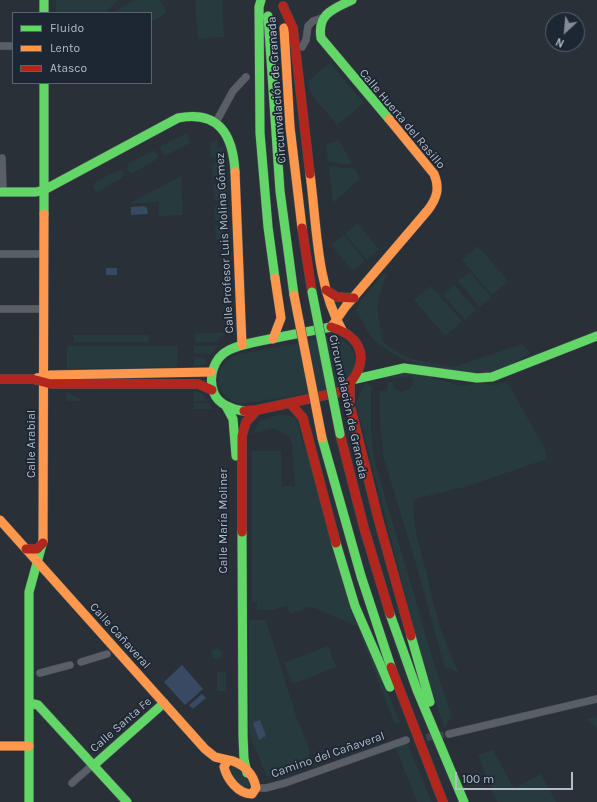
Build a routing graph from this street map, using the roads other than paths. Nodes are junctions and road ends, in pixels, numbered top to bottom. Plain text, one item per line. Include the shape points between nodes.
1 (44, 0) edge
2 (261, 0) edge
3 (267, 0) edge
4 (352, 0) edge
5 (283, 3) edge
6 (44, 12) edge
7 (322, 18) junction
8 (319, 28) junction
9 (307, 36) junction
10 (0, 46) edge
11 (12, 46) edge
12 (302, 47) dead end
13 (246, 77) dead end
14 (44, 84) edge
15 (216, 122) junction
16 (2, 158) dead end
17 (44, 190) junction
18 (1, 192) edge
19 (0, 254) edge
20 (44, 254) junction
21 (326, 290) junction
22 (354, 298) junction
23 (0, 309) edge
24 (44, 309) junction
25 (333, 324) junction
26 (345, 332) junction
27 (597, 336) edge
28 (273, 338) junction
29 (242, 344) junction
30 (211, 372) junction
31 (0, 379) edge
32 (44, 379) junction
33 (353, 382) junction
34 (56, 384) junction
35 (212, 390) junction
36 (44, 401) junction
37 (290, 403) junction
38 (226, 406) junction
39 (257, 410) junction
40 (1, 522) edge
41 (44, 543) junction
42 (26, 549) junction
43 (38, 563) junction
44 (242, 637) junction
45 (107, 654) dead end
46 (81, 662) dead end
47 (70, 665) dead end
48 (40, 673) dead end
49 (597, 699) edge
50 (29, 703) junction
51 (164, 703) junction
52 (406, 709) junction
53 (433, 730) junction
54 (449, 734) tunnel mouth
55 (243, 736) junction
56 (406, 740) dead end
57 (0, 746) edge
58 (29, 746) junction
59 (229, 760) junction
60 (91, 767) junction
61 (248, 773) junction
62 (72, 783) dead end
63 (256, 789) junction
64 (240, 791) junction
65 (29, 802) edge
66 (127, 802) edge
67 (248, 802) edge
68 (255, 802) edge
69 (443, 802) edge
70 (464, 802) edge

1 - 6 main road
2 - 28 main road via 260,133 268,227 281,318
3 - 52 main road, Circunvalación de Granada, bridge via 279,184 294,295 322,438 343,516
4 - 7 main road
5 - 21 main road via 293,28 312,199
5 - 53 main road, Circunvalación de Granada, bridge via 290,121 303,240 340,434 357,506 392,622
7 - 8 main road
7 - 9 street via 310,23
8 - 9 street
8 - 22 main road, Calle Huerta del Rasillo via 320,38 324,44 430,168 439,187 439,193 433,203
9 - 12 street
10 - 11 street
13 - 15 street via 233,90
14 - 17 main road, Calle Arabial
15 - 17 main road via 197,116 178,118
15 - 29 main road, Calle Profesor Luis Molina Gómez via 233,146
16 - 18 street
17 - 18 main road
17 - 20 main road, Calle Arabial
19 - 20 street
20 - 24 main road, Calle Arabial
21 - 22 main road via 337,297
21 - 25 main road
22 - 25 main road, Calle Huerta del Rasillo
22 - 26 main road, Calle Huerta del Rasillo via 346,316
23 - 24 street
24 - 32 main road, Calle Arabial
25 - 26 main road
25 - 28 main road
26 - 33 main road via 356,342 361,355 360,370
27 - 33 main road via 492,377 477,378 404,368
28 - 29 main road
29 - 30 main road via 219,358
30 - 32 main road
30 - 35 main road
31 - 32 main road
32 - 34 main road
32 - 36 main road, Calle Arabial
33 - 37 main road via 336,394
33 - 53 main road via 350,405 378,518 432,706
34 - 35 main road via 193,384 204,385
34 - 36 main road
35 - 38 main road, Calle María Moliner via 217,399
36 - 41 main road, Calle Arabial
37 - 39 main road
37 - 52 main road via 303,418 331,528 355,606 390,687
38 - 39 main road via 240,411
38 - 44 main road, Calle María Moliner via 232,415 234,425 234,614
39 - 44 main road, Calle María Moliner via 246,422 242,436
40 - 42 main road, Calle Cañaveral
41 - 42 main road via 35,550
41 - 43 main road, Calle Arabial
42 - 43 main road, Calle Cañaveral
43 - 50 main road, Calle Arabial via 29,592
43 - 51 main road, Calle Cañaveral
44 - 55 main road, Calle María Moliner
45 - 46 street, Calle Cañaveral
47 - 48 street
49 - 54 street
50 - 58 main road, Calle Arabial
50 - 60 main road via 38,706
51 - 59 main road, Calle Cañaveral via 205,750
51 - 60 main road, Calle Santa Fe
52 - 69 main road, Circunvalación de Granada
53 - 70 main road, Circunvalación de Granada
55 - 59 main road, Calle María Moliner
55 - 61 main road, Calle María Moliner via 244,759
56 - 63 street, Camino del Cañaveral via 285,783
57 - 58 main road
58 - 65 main road, Calle Arabial
59 - 61 main road, Calle Cañaveral via 237,762
59 - 64 main road via 224,765 225,772
60 - 62 street, Calle Santa Fe
60 - 66 main road
61 - 63 main road
63 - 64 main road via 248,795
63 - 68 main road
64 - 67 main road

